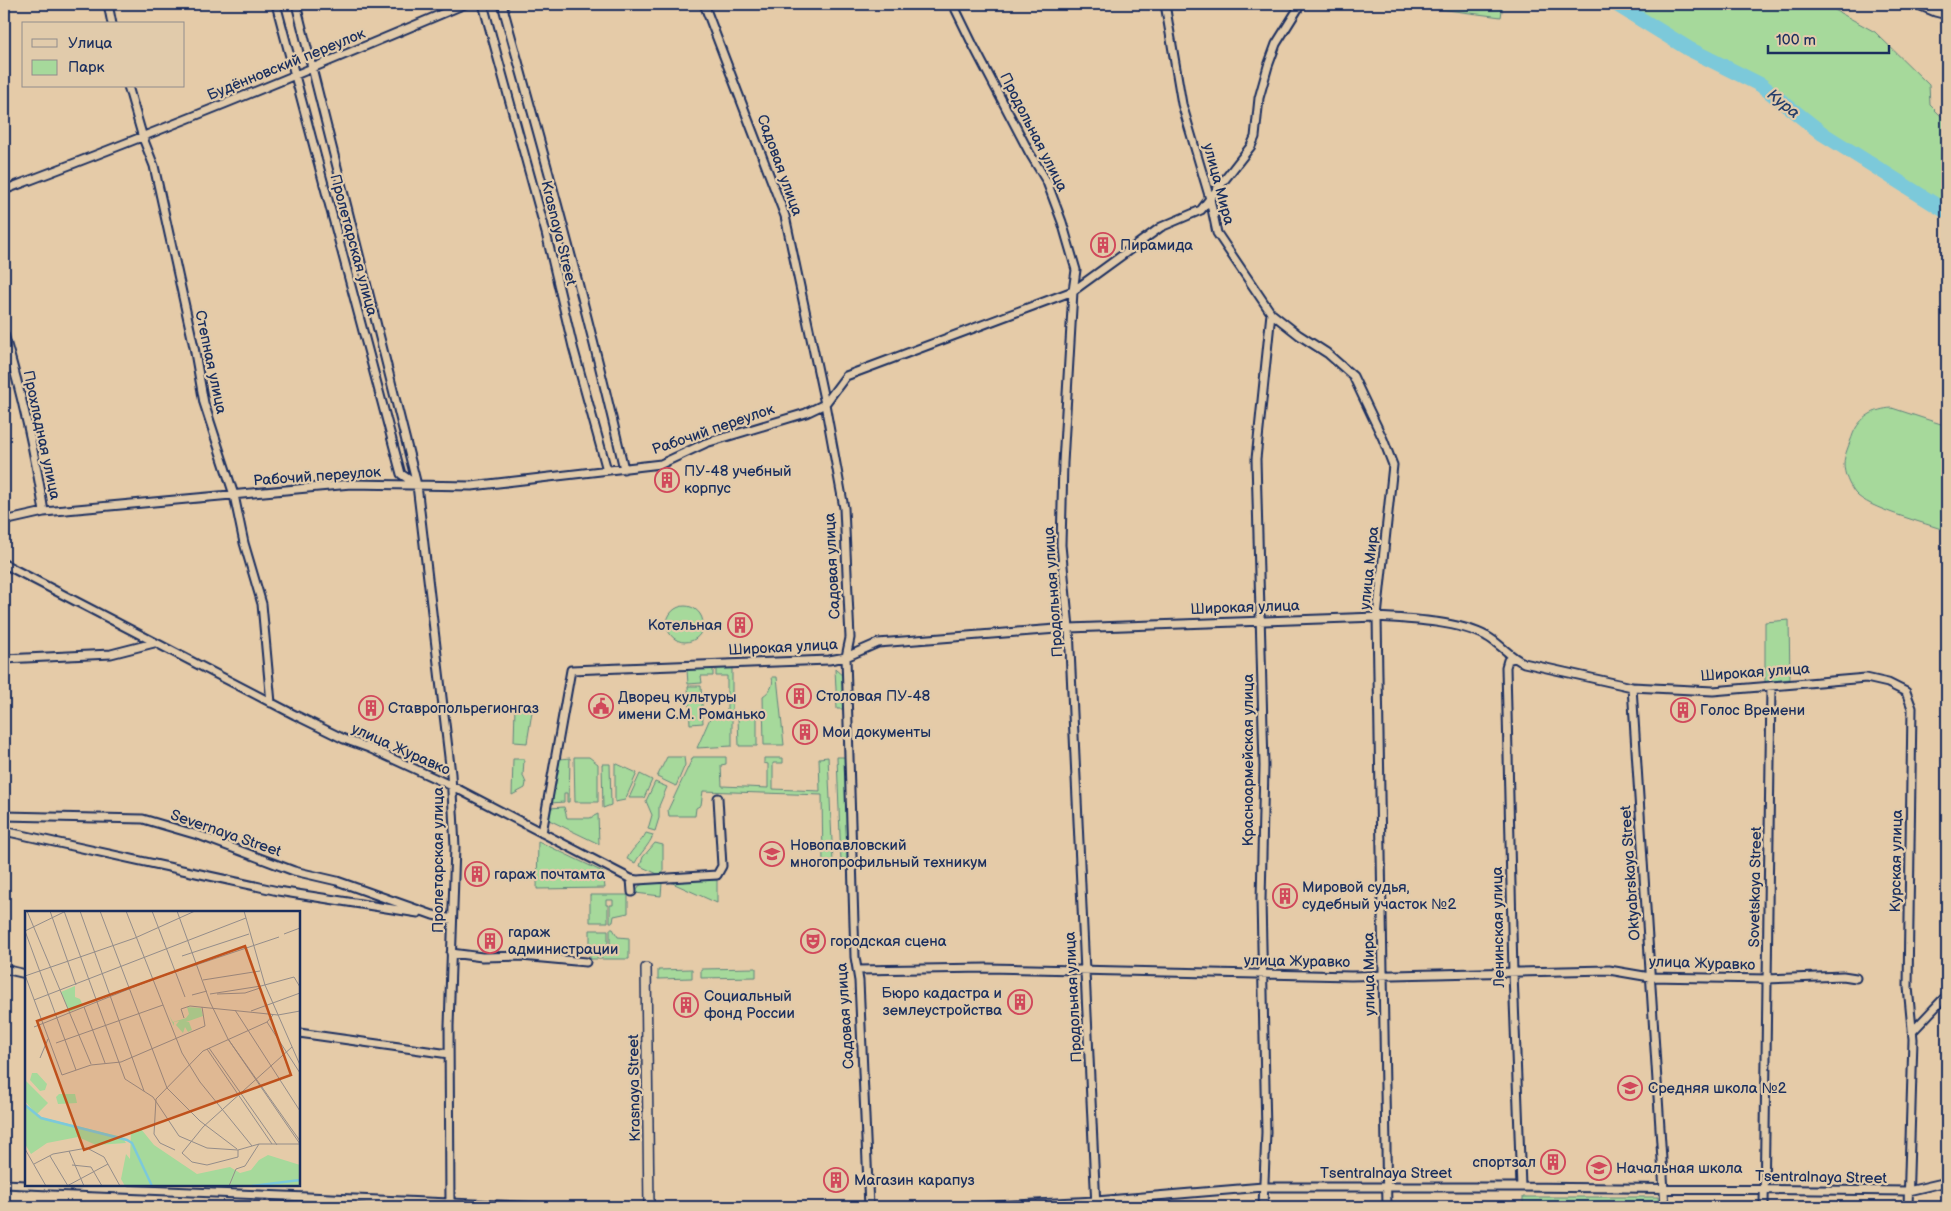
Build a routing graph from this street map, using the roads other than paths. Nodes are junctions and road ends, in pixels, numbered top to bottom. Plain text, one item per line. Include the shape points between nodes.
1 (108, 4) edge
2 (276, 4) edge
3 (296, 4) edge
4 (465, 4) edge
5 (483, 4) edge
6 (502, 4) edge
7 (704, 4) edge
8 (953, 4) edge
9 (1165, 4) edge
10 (1301, 4) edge
11 (1916, 4) edge
12 (1947, 15) edge
13 (112, 22) edge
14 (312, 69) junction
15 (294, 76) junction
16 (129, 88) edge
17 (143, 138) junction
18 (4, 190) edge
19 (1210, 199) junction
20 (1073, 291) junction
21 (1271, 313) junction
22 (4, 334) edge
23 (825, 404) junction
24 (624, 469) junction
25 (607, 470) junction
26 (418, 485) junction
27 (234, 495) junction
28 (44, 512) junction
29 (4, 521) edge
30 (4, 564) edge
31 (1377, 617) junction
32 (1261, 620) junction
33 (1070, 628) junction
34 (154, 643) junction
35 (1502, 649) junction
36 (846, 657) junction
37 (1514, 658) junction
38 (4, 659) edge
39 (1506, 666) junction
40 (1771, 686) junction
41 (1632, 687) junction
42 (1906, 692) joint
43 (271, 703) junction
44 (452, 786) junction
45 (718, 798) dead end
46 (4, 816) edge
47 (4, 831) edge
48 (542, 833) junction
49 (634, 879) junction
50 (632, 892) dead end
51 (433, 915) junction
52 (452, 919) junction
53 (451, 953) junction
54 (586, 962) dead end
55 (646, 968) dead end
56 (4, 969) edge
57 (857, 970) junction
58 (1085, 970) junction
59 (1513, 973) junction
60 (25, 974) edge
61 (1262, 974) junction
62 (1383, 975) junction
63 (1650, 976) junction
64 (1856, 978) dead end
65 (1768, 979) junction
66 (1947, 995) edge
67 (1912, 1032) junction
68 (300, 1033) edge
69 (449, 1054) junction
70 (1947, 1182) edge
71 (4, 1184) edge
72 (25, 1185) edge
73 (47, 1186) edge
74 (1387, 1186) junction
75 (1262, 1187) junction
76 (1521, 1187) junction
77 (1664, 1189) junction
78 (1765, 1190) junction
79 (1908, 1191) junction
80 (1096, 1204) edge
81 (450, 1206) edge
82 (543, 1207) edge
83 (649, 1207) edge
84 (869, 1207) edge
85 (974, 1207) edge
86 (1262, 1207) edge
87 (1387, 1207) edge
88 (1665, 1207) edge
89 (1764, 1207) edge
90 (1908, 1207) edge

1 - 13 street
2 - 15 street, Пролетарская улица
3 - 14 street, Пролетарская улица
4 - 14 street, Будённовский переулок
5 - 25 street, Krasnaya Street
6 - 24 street, Krasnaya Street via 562,222
7 - 23 street, Садовая улица via 786,216
8 - 20 street, Продольная улица via 1047,182 1076,270
9 - 19 street, улица Мира via 1182,104
10 - 19 street, Рабочий переулок via 1276,44 1268,66 1251,146
11 - 12 street
14 - 15 street, Будённовский переулок
14 - 26 street, Пролетарская улица
15 - 17 street, Будённовский переулок
15 - 26 street, Пролетарская улица via 401,474
16 - 17 street, Степная улица
17 - 18 street, Будённовский переулок
17 - 27 street, Степная улица via 154,166 204,403
19 - 20 street, Рабочий переулок via 1201,210 1161,227
19 - 21 street, улица Мира via 1217,233
20 - 23 street, Рабочий переулок via 846,376
20 - 33 street, Продольная улица via 1061,546
21 - 31 street, улица Мира via 1353,376 1393,465
21 - 32 street, Красноармейская улица via 1256,459
22 - 28 street, Прохладная улица via 38,472
23 - 24 street, Рабочий переулок via 806,413 706,443 661,464
23 - 36 street, Садовая улица via 844,508 850,638
24 - 25 street, Рабочий переулок
25 - 26 street, Рабочий переулок via 472,486
26 - 27 street, Рабочий переулок via 351,484
26 - 44 street, Пролетарская улица
27 - 28 street, Рабочий переулок
27 - 43 street, Степная улица via 262,604
28 - 29 street, Рабочий переулок
30 - 34 street, улица Журавко
31 - 32 street, Широкая улица
31 - 35 street, Широкая улица via 1454,626 1486,636
31 - 62 street, улица Мира
32 - 33 street, Широкая улица
32 - 61 street, Красноармейская улица via 1264,766
33 - 36 street, Широкая улица via 878,643
33 - 58 street, Продольная улица
34 - 38 street via 112,654
34 - 43 street, улица Журавко
35 - 37 street, Широкая улица
35 - 39 street, Ленинская улица
36 - 48 street, Широкая улица via 571,670
36 - 57 street, Садовая улица via 854,957
37 - 39 street via 1508,660
37 - 41 street, Широкая улица via 1530,665
39 - 59 street, Ленинская улица
40 - 41 street, Широкая улица via 1713,691
40 - 42 street, Широкая улица via 1866,678 1888,683
40 - 65 street, Sovetskaya Street
41 - 63 street, Oktyabrskaya Street
42 - 67 street, Курская улица via 1912,708 1908,987
43 - 44 street, улица Журавко
44 - 48 street, улица Журавко
44 - 52 street, Пролетарская улица via 455,847
45 - 49 street via 722,866 717,875
46 - 51 street, Severnaya Street via 143,819
47 - 51 street, Severnaya Street via 278,891
48 - 49 street, улица Журавко
49 - 50 street
51 - 52 street, Severnaya Street
52 - 53 street, Пролетарская улица
53 - 54 street
53 - 69 street, Пролетарская улица
55 - 83 street, Krasnaya Street
56 - 60 street
57 - 58 street, улица Журавко
57 - 84 street, Садовая улица
58 - 61 street, улица Журавко
58 - 80 street, Продольная улица
59 - 62 street, улица Журавко
59 - 63 street, улица Журавко via 1609,970
59 - 76 street, Ленинская улица
61 - 62 street, улица Журавко
61 - 75 street, Красноармейская улица via 1266,1132
62 - 74 street, улица Мира
63 - 65 street, улица Журавко
63 - 77 street, Oktyabrskaya Street
64 - 65 street, улица Журавко
65 - 78 street, Sovetskaya Street
66 - 67 street
67 - 79 street, Курская улица
68 - 69 street
69 - 81 street, Пролетарская улица
70 - 79 street, Tsentralnaya Street
71 - 72 street
73 - 81 street
74 - 75 street, Tsentralnaya Street
74 - 76 street, Tsentralnaya Street
74 - 87 street, улица Мира
75 - 80 street, Tsentralnaya Street
75 - 86 street, Красноармейская улица
76 - 77 street, Tsentralnaya Street
77 - 78 street, Tsentralnaya Street
77 - 88 street, Oktyabrskaya Street
78 - 79 street, Tsentralnaya Street
78 - 89 street, Sovetskaya Street
79 - 90 street, Курская улица
80 - 85 street, Tsentralnaya Street
81 - 82 street

